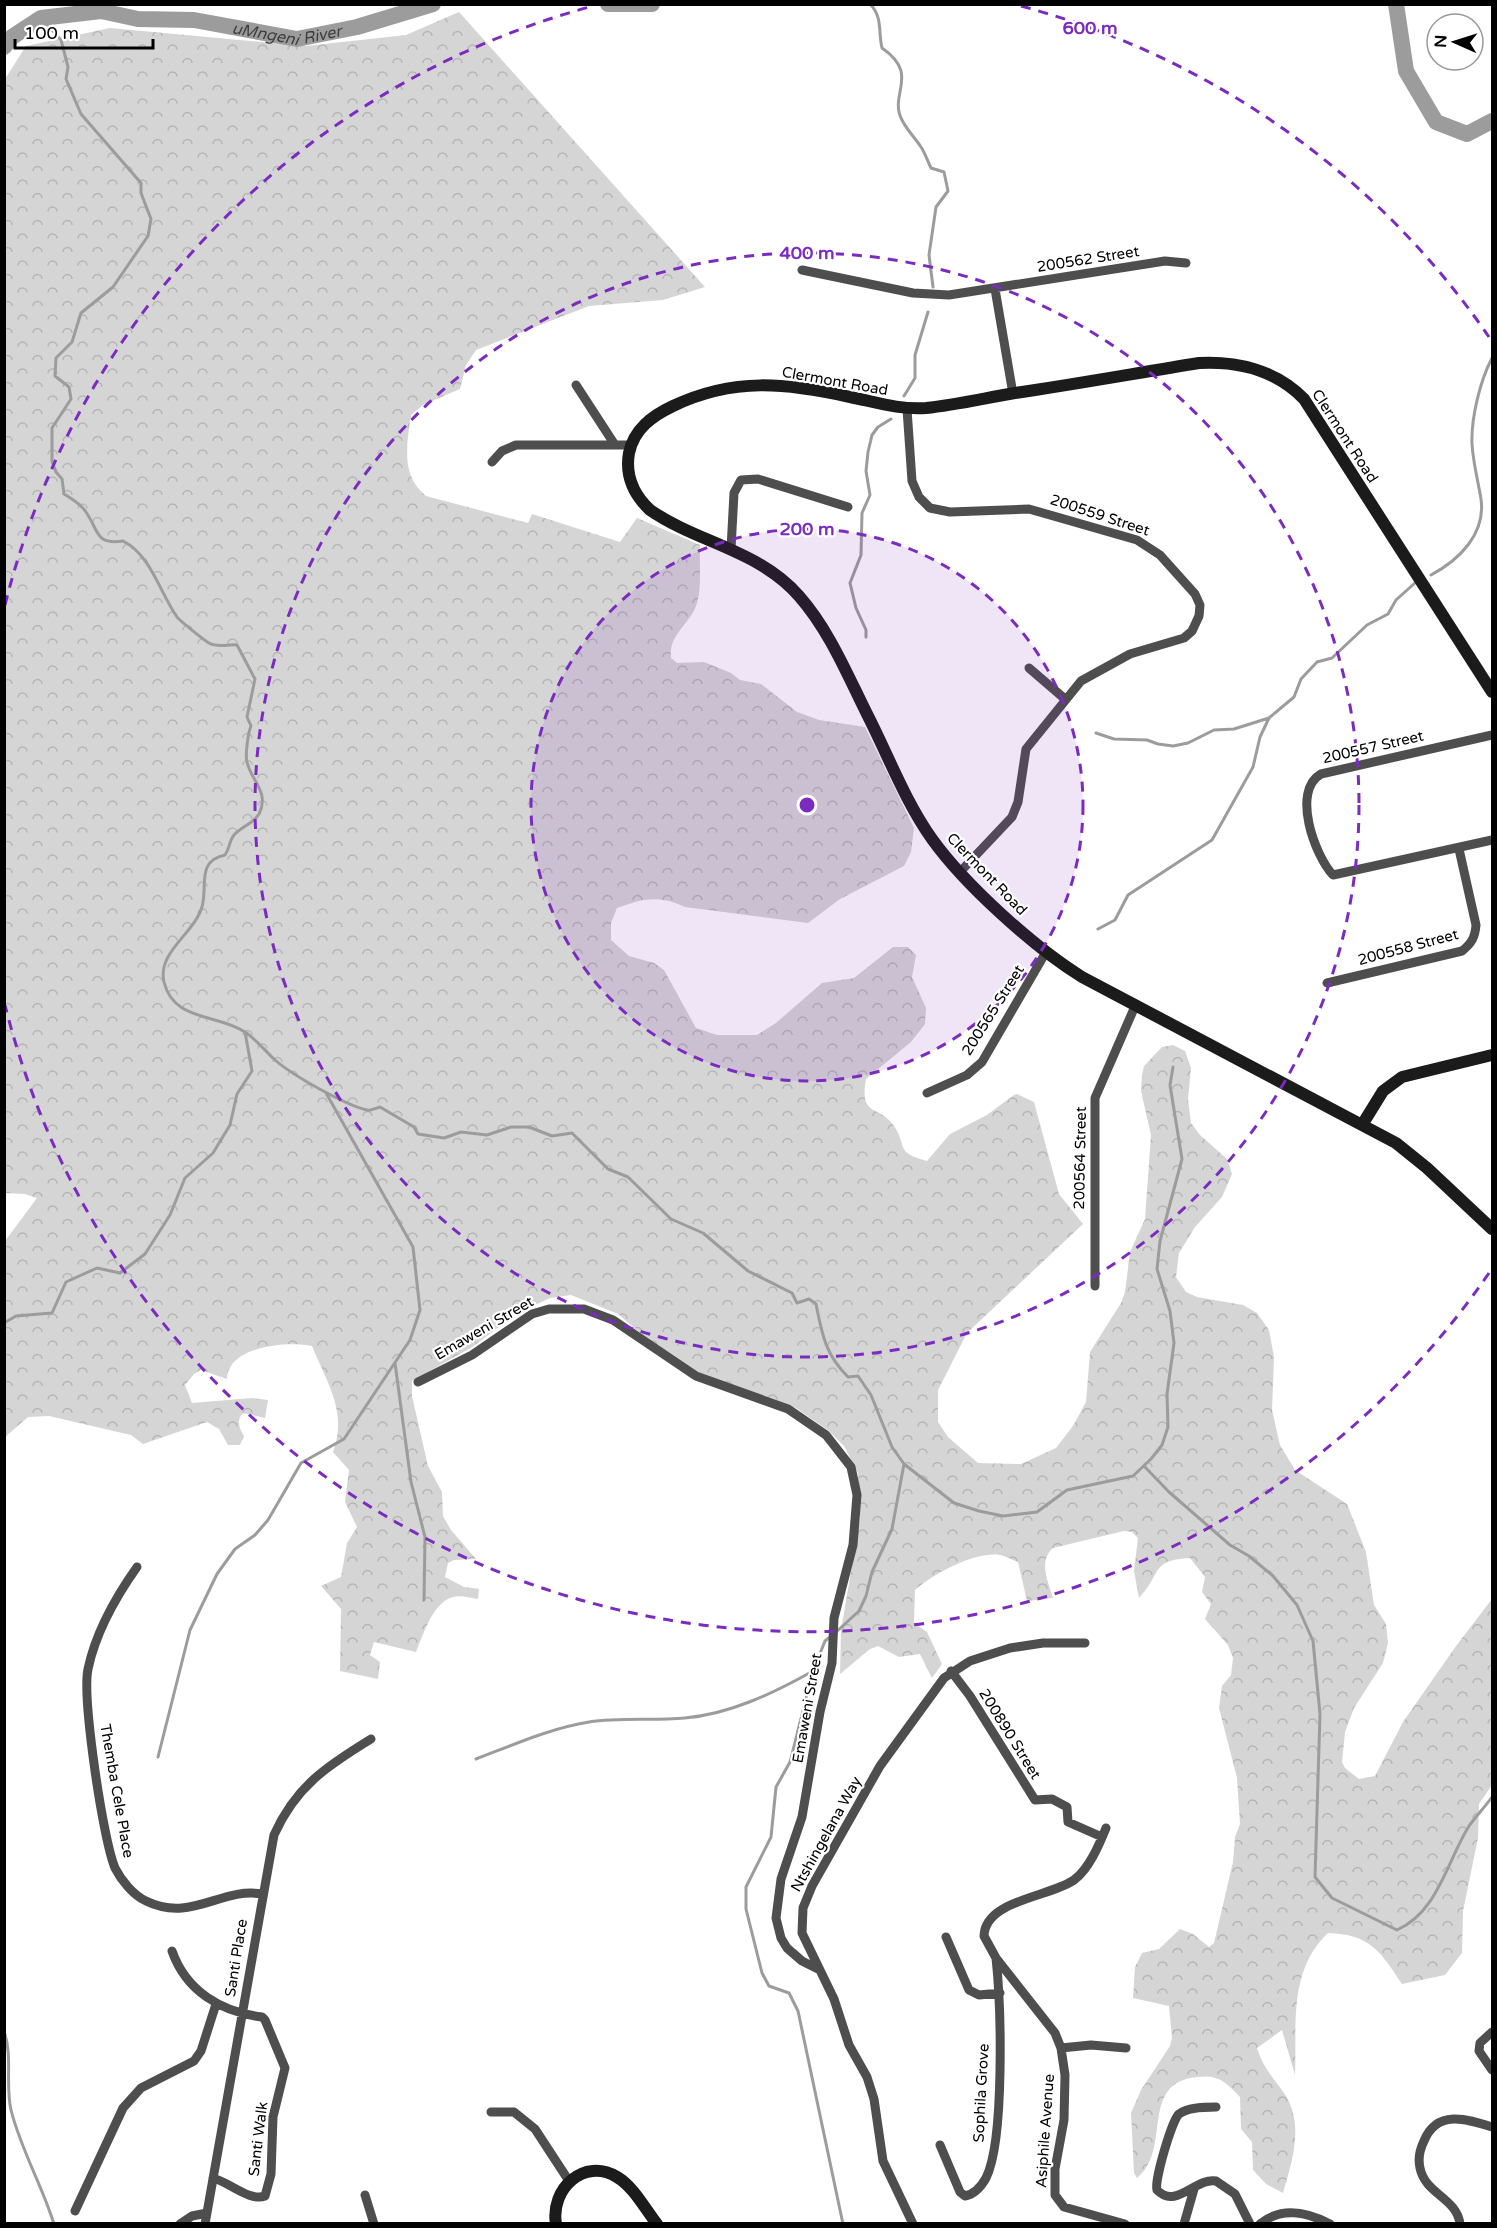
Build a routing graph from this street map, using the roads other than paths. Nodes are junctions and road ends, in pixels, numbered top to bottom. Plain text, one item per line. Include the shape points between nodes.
1 (1186, 263) dead end
2 (802, 270) dead end
3 (995, 289) junction
4 (576, 385) dead end
5 (1013, 394) junction
6 (907, 409) junction
7 (615, 445) junction
8 (631, 445) junction
9 (492, 462) dead end
10 (848, 507) dead end
11 (731, 549) junction
12 (1029, 668) dead end
13 (1492, 693) edge
14 (1065, 699) junction
15 (1492, 735) edge
16 (1492, 840) edge
17 (1459, 849) junction
18 (960, 873) junction
19 (1046, 952) junction
20 (1327, 982) dead end
21 (1136, 1004) junction
22 (1492, 1055) edge
23 (927, 1093) dead end
24 (1362, 1125) junction
25 (1492, 1229) edge
26 (1095, 1286) dead end
27 (417, 1382) dead end
28 (137, 1567) dead end
29 (1085, 1643) dead end
30 (951, 1671) junction
31 (371, 1739) dead end
32 (1104, 1833) joint
33 (262, 1894) junction
34 (946, 1937) dead end
35 (172, 1951) dead end
36 (996, 1958) junction
37 (818, 1969) junction
38 (1000, 1993) junction
39 (216, 2004) junction
40 (243, 2015) junction
41 (1492, 2032) edge
42 (1061, 2048) junction
43 (1126, 2048) dead end
44 (1492, 2070) edge
45 (1216, 2106) dead end
46 (491, 2112) dead end
47 (1492, 2127) edge
48 (940, 2145) dead end
49 (213, 2178) junction
50 (568, 2181) junction
51 (1194, 2189) junction
52 (364, 2195) dead end
53 (75, 2211) dead end
54 (207, 2212) junction
55 (180, 2223) edge
56 (205, 2223) edge
57 (374, 2223) edge
58 (556, 2223) edge
59 (657, 2223) edge
60 (913, 2223) edge
61 (1125, 2223) edge
62 (1184, 2223) edge
63 (1250, 2223) edge
64 (1260, 2223) edge
65 (1330, 2223) edge
66 (1460, 2223) edge

1 - 3 street, 200562 Street via 1165,261
2 - 3 street, 200562 Street via 932,295
3 - 5 street
4 - 7 street
5 - 6 street, Clermont Road
5 - 13 street, Clermont Road via 1199,363 1228,363 1280,378 1310,408
6 - 8 street, Clermont Road via 786,384 726,387 688,399 651,418
6 - 14 street, 200559 Street via 912,481 919,497 930,508 950,512 1029,509 1137,540 1154,549 1195,594 1199,615 1184,638 1130,654 1096,671
7 - 8 street
7 - 9 street via 516,446 502,451
8 - 11 street, Clermont Road via 630,480 645,505 656,514
10 - 11 street via 758,479 741,480 734,493
11 - 18 street, Clermont Road via 775,573 814,616 920,819
12 - 14 street
14 - 18 street, 200559 Street via 1026,749 1012,817
15 - 17 street, 200557 Street via 1321,774 1307,787 1306,801 1318,855 1333,875
16 - 17 street, 200557 Street
17 - 20 street, 200558 Street via 1476,925 1470,945 1462,951
18 - 19 street, Clermont Road
19 - 21 street, Clermont Road via 1083,977
19 - 23 street, 200565 Street via 982,1062 967,1075
21 - 24 street, Clermont Road
21 - 26 street, 200564 Street via 1095,1098
22 - 24 street via 1402,1077 1383,1091
24 - 25 street, Clermont Road via 1396,1143
27 - 37 street, Emaweni Street via 472,1355 532,1314 549,1309 584,1309 613,1320 696,1376 788,1409 834,1443 851,1467 856,1483 853,1545 833,1626 828,1685 802,1817 781,1879 776,1918 787,1948
28 - 33 street, Themba Cele Place via 111,1604 86,1680 93,1750 116,1868 139,1896 170,1908 197,1907 247,1893
29 - 30 street, Ntshingelana Way via 1010,1648 970,1660
30 - 32 street, 200890 Street via 1035,1800 1057,1800 1066,1807 1068,1822
30 - 37 street, Ntshingelana Way via 880,1766 812,1886 801,1919
31 - 33 street, Santi Place via 323,1769 291,1804 274,1835
32 - 36 street, Asiphile Avenue via 1075,1879 1000,1910 986,1922 984,1936
33 - 40 street, Santi Place
34 - 38 street via 969,1990 979,1995
35 - 39 street via 189,1982
36 - 38 street, Sophila Grove
36 - 42 street, Asiphile Avenue via 1055,2033
37 - 60 street, Ntshingelana Way via 834,1999 849,2045 867,2077 883,2160
38 - 48 street, Sophila Grove via 998,2112 988,2171 975,2191 965,2196 960,2192
39 - 40 street
39 - 53 street via 194,2061 141,2088 123,2108
40 - 49 street, Santi Place
40 - 49 street, Santi Walk via 266,2020 285,2068 273,2117 271,2174 265,2196 259,2199
41 - 44 street via 1480,2043 1479,2051
42 - 43 street
42 - 61 street, Asiphile Avenue via 1064,2120 1055,2169 1055,2195 1064,2207
45 - 51 street via 1188,2110 1176,2117 1156,2179 1156,2190 1161,2194 1174,2196
46 - 50 street via 514,2112 535,2129
47 - 66 street via 1448,2118 1430,2129 1422,2145 1419,2162 1423,2178 1453,2206
49 - 54 street, Santi Place
50 - 58 street via 555,2205
50 - 59 street via 591,2171 617,2177
51 - 62 street
51 - 63 street via 1210,2180 1230,2188
52 - 57 street
54 - 55 street
54 - 56 street, Santi Place
64 - 65 street via 1278,2214 1296,2212

